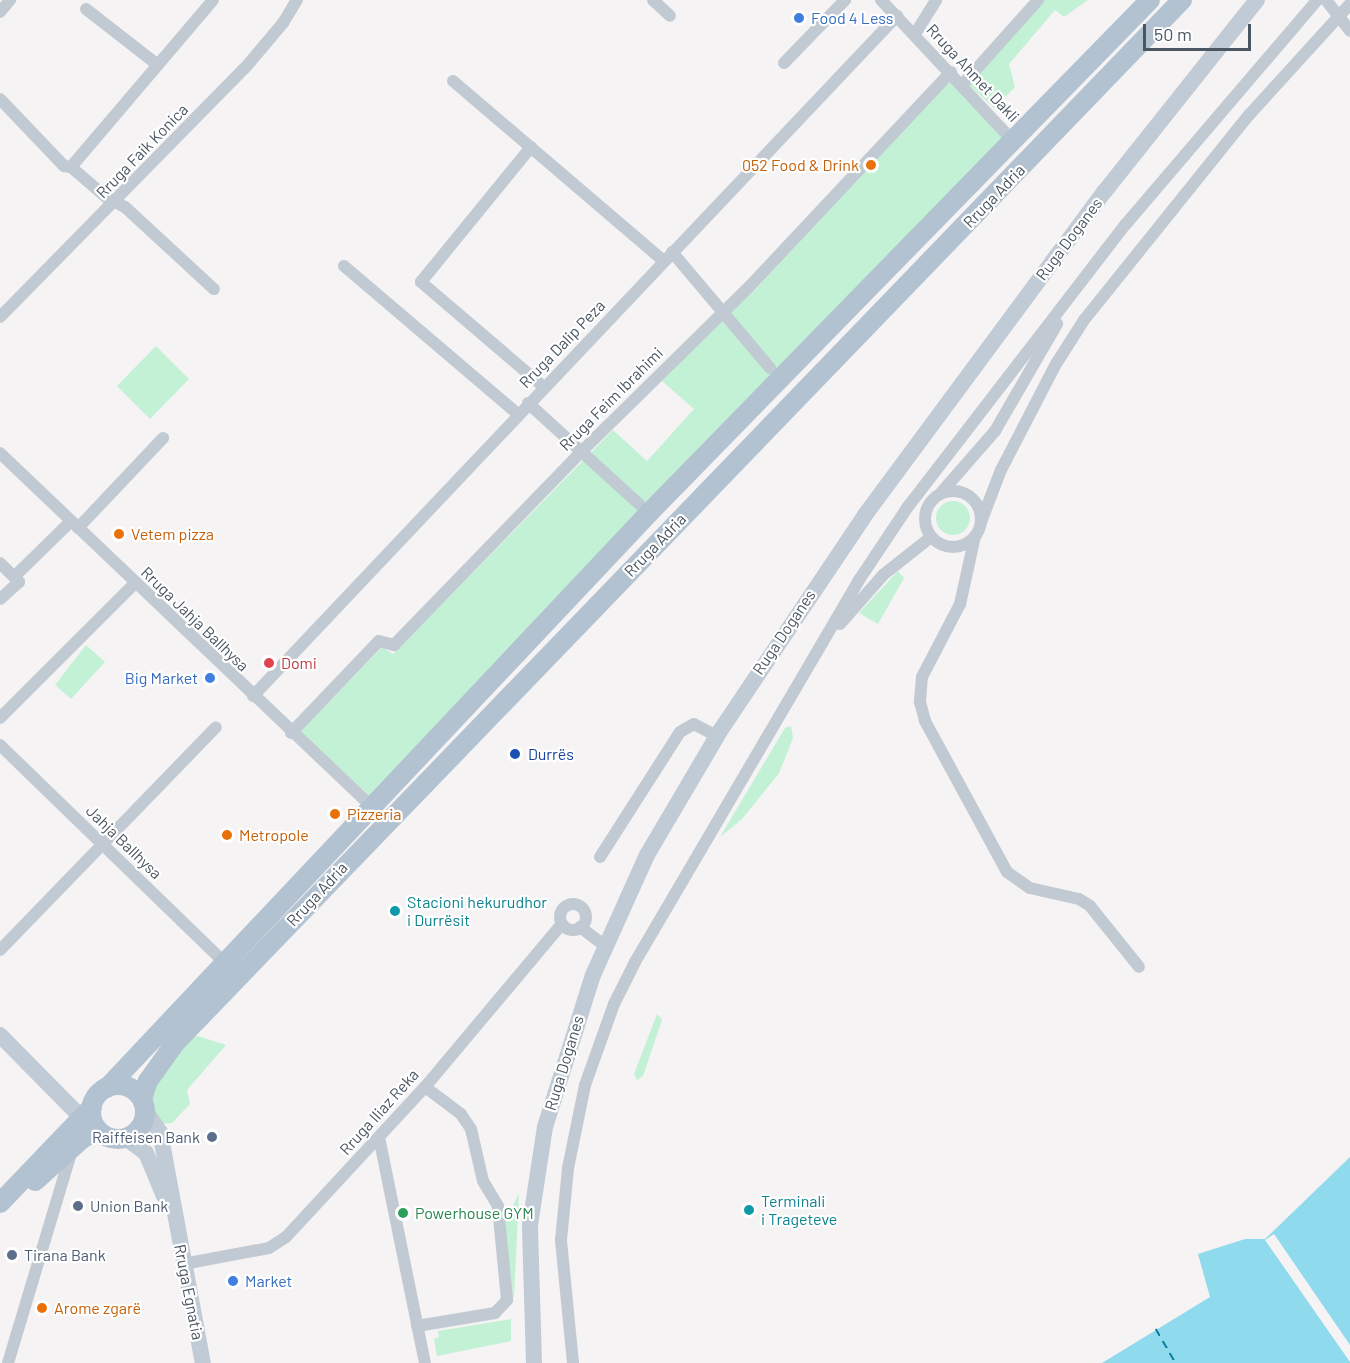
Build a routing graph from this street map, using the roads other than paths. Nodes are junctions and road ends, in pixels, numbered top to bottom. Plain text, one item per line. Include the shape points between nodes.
1 (10, 0) edge
2 (213, 0) edge
3 (297, 0) edge
4 (653, 0) edge
5 (845, 0) edge
6 (881, 0) edge
7 (936, 0) edge
8 (1038, 0) edge
9 (1150, 0) edge
10 (1182, 0) edge
11 (1257, 0) edge
12 (1317, 0) edge
13 (1326, 0) edge
14 (1350, 4) edge
15 (86, 9) dead end
16 (0, 12) edge
17 (670, 16) dead end
18 (897, 16) junction
19 (1338, 16) junction
20 (1350, 31) edge
21 (915, 34) junction
22 (784, 63) dead end
23 (158, 65) junction
24 (951, 72) junction
25 (453, 81) dead end
26 (963, 84) junction
27 (0, 99) edge
28 (1014, 142) junction
29 (531, 147) junction
30 (71, 167) junction
31 (116, 202) junction
32 (668, 256) junction
33 (344, 266) dead end
34 (1087, 274) junction
35 (214, 289) dead end
36 (723, 309) junction
37 (0, 317) edge
38 (770, 368) dead end
39 (544, 387) junction
40 (528, 403) junction
41 (518, 414) junction
42 (163, 438) dead end
43 (581, 452) junction
44 (0, 453) edge
45 (935, 498) junction
46 (640, 505) dead end
47 (907, 508) junction
48 (981, 522) junction
49 (74, 524) junction
50 (975, 536) junction
51 (931, 537) junction
52 (0, 563) edge
53 (14, 577) junction
54 (134, 584) junction
55 (0, 599) edge
56 (827, 638) junction
57 (253, 696) junction
58 (0, 718) edge
59 (216, 727) dead end
60 (291, 733) junction
61 (717, 736) junction
62 (0, 745) edge
63 (371, 806) junction
64 (102, 844) junction
65 (600, 857) dead end
66 (562, 924) junction
67 (583, 924) junction
68 (3, 942) edge
69 (607, 943) junction
70 (224, 962) junction
71 (1139, 967) dead end
72 (0, 1035) edge
73 (425, 1087) junction
74 (106, 1088) junction
75 (143, 1104) junction
76 (86, 1112) junction
77 (98, 1131) junction
78 (378, 1137) junction
79 (126, 1138) junction
80 (72, 1148) junction
81 (0, 1204) edge
82 (174, 1222) junction
83 (183, 1264) junction
84 (417, 1326) junction
85 (8, 1363) edge
86 (203, 1363) edge
87 (425, 1363) edge
88 (534, 1363) edge
89 (573, 1363) edge

1 - 16 street
2 - 23 street
3 - 31 street, Rruga Faik Konica via 245,68
4 - 17 street
5 - 22 street
6 - 18 street, Rruga Ahmet Dakli
7 - 21 street
8 - 26 street
9 - 28 main road, Rruga Adria
10 - 75 main road, Rruga Adria via 174,1043 151,1075
11 - 61 main road, Ruga Doganes via 1150,132 914,447 821,578
12 - 34 street via 1217,113
13 - 19 street
14 - 19 street
15 - 23 street
18 - 21 street, Rruga Ahmet Dakli
18 - 32 street, Rruga Dalip Peza
19 - 20 street
19 - 48 street via 1227,141 1084,320 1056,364 1001,470
21 - 24 street, Rruga Ahmet Dakli
23 - 30 street
24 - 26 street, Rruga Ahmet Dakli
24 - 36 street, Rruga Feim Ibrahimi via 749,287
25 - 29 street
26 - 28 street, Rruga Ahmet Dakli
27 - 30 street via 64,166
28 - 63 main road, Rruga Adria via 649,513
29 - 32 street
29 - 39 street via 421,282
30 - 31 street
31 - 35 street
31 - 37 street, Rruga Faik Konica
32 - 36 street
32 - 39 street, Rruga Dalip Peza
33 - 41 street
34 - 45 street via 995,431
34 - 47 street
36 - 38 street
36 - 43 street, Rruga Feim Ibrahimi
39 - 40 street, Rruga Dalip Peza
40 - 41 street, Rruga Dalip Peza
40 - 43 street
41 - 57 street, Rruga Dalip Peza
42 - 49 street
43 - 46 street
43 - 60 street, Rruga Feim Ibrahimi via 394,645 379,641
44 - 49 street, Rruga Jahja Ballhysa
45 - 47 street
45 - 48 street via 954,491 969,495 977,504
45 - 51 street via 925,519
47 - 56 street via 859,580
48 - 50 street
49 - 53 street
49 - 54 street, Rruga Jahja Ballhysa
50 - 51 street via 966,544 952,547
50 - 71 street via 960,604 922,677 920,702 925,721 1007,872 1030,888 1079,899 1090,906
51 - 56 street via 883,575
52 - 53 street
53 - 55 street via 19,582
54 - 57 street, Rruga Jahja Ballhysa
54 - 58 street
56 - 89 street via 662,913 614,1004 596,1052 576,1125 563,1206 562,1272
57 - 60 street, Rruga Jahja Ballhysa
59 - 64 street
60 - 63 street, Rruga Jahja Ballhysa
61 - 65 street via 693,724 680,732
61 - 69 main road, Ruga Doganes via 667,819
62 - 64 street, Jahja Ballhysa
63 - 70 main road, Rruga Adria
64 - 68 street
64 - 70 street, Jahja Ballhysa
66 - 67 street via 570,930
66 - 67 street via 562,909 571,903 581,906
66 - 73 street, Rruga Iliaz Reka
67 - 69 street
69 - 88 main road, Ruga Doganes via 561,1066 537,1169 529,1266
70 - 74 main road, Rruga Adria
72 - 76 main road
73 - 78 street, Rruga Iliaz Reka
73 - 84 street via 461,1114 471,1129 483,1181 498,1206 507,1292 505,1305 495,1313
74 - 75 main road via 128,1087
74 - 76 main road
75 - 79 main road via 141,1127
75 - 82 main road, Rruga Egnatia via 160,1132
76 - 77 main road
76 - 81 main road
77 - 79 main road via 112,1138
77 - 80 main road
78 - 83 street, Rruga Iliaz Reka via 277,1244
78 - 84 street
79 - 82 main road, Rruga Egnatia via 146,1153
80 - 81 main road
80 - 85 street
82 - 83 main road, Rruga Egnatia
83 - 86 main road, Rruga Egnatia
84 - 87 street

